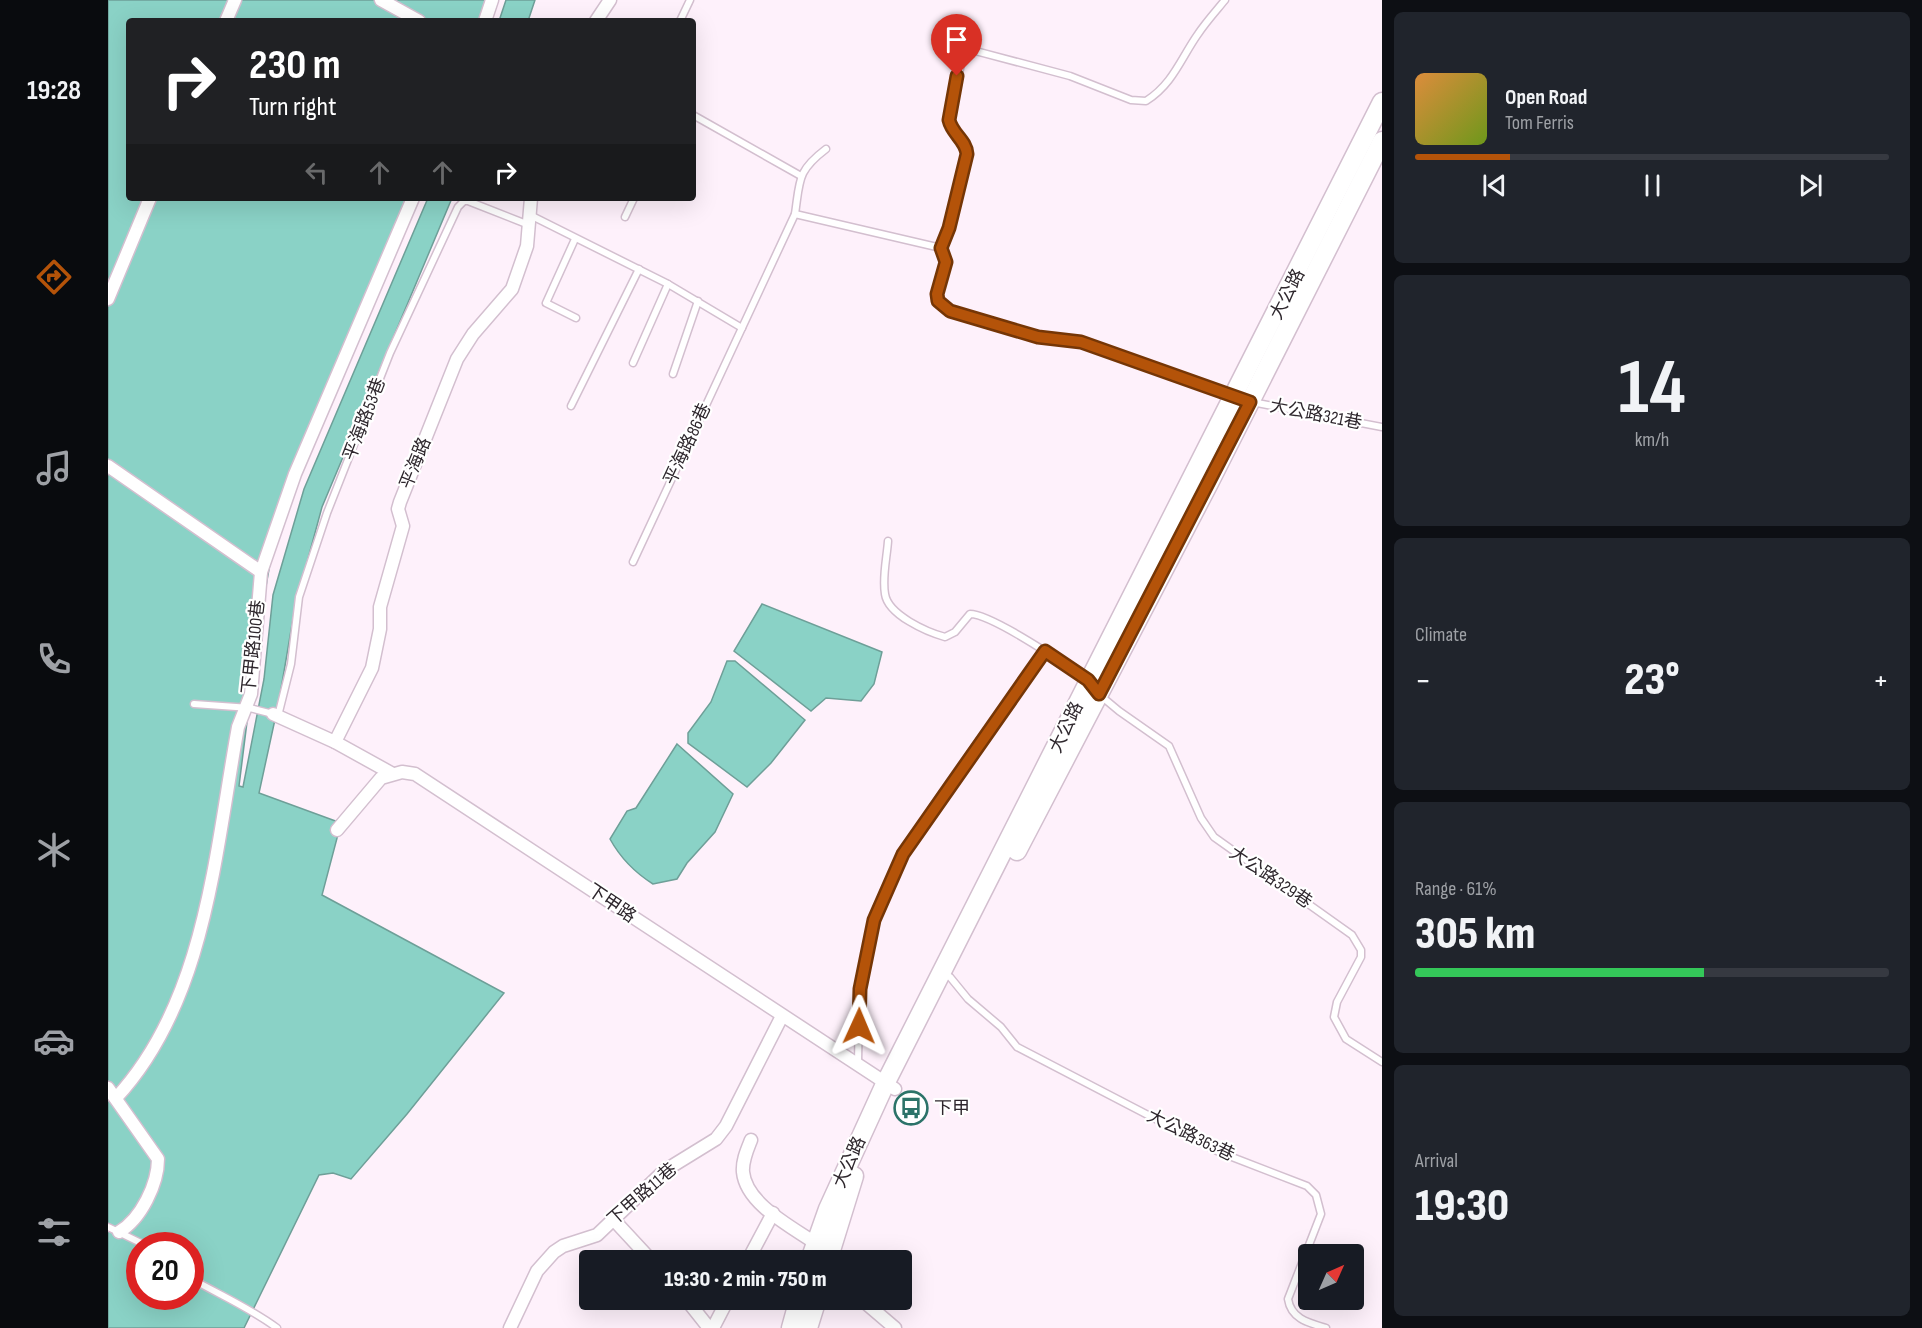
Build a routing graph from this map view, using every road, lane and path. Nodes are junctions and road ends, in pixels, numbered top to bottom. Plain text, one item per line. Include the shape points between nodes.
1 (235, 0) edge
2 (381, 0) edge
3 (492, 0) edge
4 (610, 0) edge
5 (690, 0) edge
6 (1225, 0) edge
7 (227, 18) edge
8 (414, 18) edge
9 (486, 18) edge
10 (598, 18) edge
11 (681, 18) edge
12 (1382, 102) edge
13 (696, 117) edge
14 (1382, 141) edge
15 (826, 149) dead end
16 (801, 176) junction
17 (149, 201) edge
18 (412, 201) edge
19 (531, 201) edge
20 (633, 201) edge
21 (795, 214) junction
22 (625, 217) dead end
23 (529, 220) junction
24 (575, 239) junction
25 (941, 248) junction
26 (639, 269) junction
27 (668, 284) junction
28 (108, 299) edge
29 (698, 301) junction
30 (576, 318) dead end
31 (742, 327) junction
32 (633, 363) dead end
33 (673, 374) dead end
34 (1241, 400) junction
35 (572, 406) dead end
36 (1382, 427) edge
37 (108, 466) edge
38 (888, 541) dead end
39 (633, 562) dead end
40 (261, 572) junction
41 (1045, 651) junction
42 (1094, 687) junction
43 (194, 704) dead end
44 (248, 708) junction
45 (275, 715) junction
46 (335, 742) junction
47 (391, 773) junction
48 (337, 830) dead end
49 (945, 974) junction
50 (782, 1016) junction
51 (1382, 1062) edge
52 (858, 1063) junction
53 (890, 1085) junction
54 (108, 1088) edge
55 (116, 1098) junction
56 (751, 1140) dead end
57 (772, 1213) junction
58 (613, 1219) junction
59 (118, 1232) edge
60 (642, 1250) edge
61 (753, 1250) edge
62 (810, 1250) edge
63 (813, 1250) edge
64 (831, 1250) edge
65 (204, 1286) edge
66 (695, 1310) edge
67 (722, 1310) edge
68 (796, 1310) edge
69 (814, 1310) edge
70 (874, 1310) edge
71 (277, 1328) edge
72 (510, 1328) edge
73 (711, 1328) edge
74 (791, 1328) edge
75 (808, 1328) edge
76 (895, 1328) edge
77 (1326, 1328) edge

1 - 7 street
2 - 8 street
3 - 9 street
4 - 10 street
5 - 11 lane
6 - 25 lane via 1198,34 1173,76 1146,100 1131,100 1053,71 964,50 949,120 967,154
12 - 34 main road, 大公路
13 - 16 lane
14 - 34 main road, 大公路
15 - 16 lane via 806,165
16 - 21 lane, 平海路86巷
17 - 28 street
18 - 40 street, 下甲路100巷 via 296,474
19 - 23 street, 平海路
20 - 22 lane
21 - 25 lane
21 - 31 lane, 平海路86巷
23 - 24 lane
23 - 45 lane, 平海路53巷 via 468,201 458,207 390,353 327,513 299,597 291,664
23 - 46 street, 平海路 via 528,246 512,289 457,359 400,502 403,526 380,606 372,668
24 - 26 lane
24 - 30 lane via 546,303
25 - 34 lane, 大公路321巷 via 946,262 937,294 944,308 1038,337 1081,342
26 - 27 lane
26 - 35 lane
27 - 29 lane
27 - 32 lane
29 - 31 lane
29 - 33 lane
31 - 39 lane, 平海路86巷
34 - 36 lane, 大公路321巷
34 - 42 main road, 大公路
37 - 40 street
38 - 41 lane via 885,594 904,617 945,637 955,632 964,618 975,614
40 - 44 street, 下甲路100巷
41 - 42 lane
41 - 52 lane via 903,854 874,920 868,946 860,989
42 - 49 main road, 大公路
42 - 51 lane, 大公路329巷 via 1119,711 1169,746 1201,818 1214,837 1352,935 1361,950 1360,957 1337,1002 1334,1017 1346,1040
43 - 44 lane
44 - 45 lane
44 - 55 street, 下甲路100巷 via 238,727 198,936 175,1006 140,1072
45 - 46 street
46 - 47 street
47 - 48 street via 381,778
47 - 50 street, 下甲路 via 415,774 427,780
49 - 53 main road, 大公路
49 - 77 lane, 大公路363巷 via 1017,1047 1219,1152 1307,1186 1316,1196 1322,1214 1288,1299 1289,1308 1297,1317
50 - 52 street, 下甲路
50 - 58 street, 下甲路11巷 via 716,1139 664,1171
52 - 53 street, 下甲路
53 - 63 main road, 大公路
53 - 64 main road, 大公路 via 852,1180
54 - 55 street
55 - 59 street via 158,1159 158,1169 138,1217
56 - 57 street via 743,1174 750,1191
57 - 61 street
57 - 62 street
58 - 60 street
58 - 72 street, 下甲路11巷 via 597,1235 563,1246 545,1260
65 - 71 lane via 240,1303
66 - 73 street
67 - 73 street
68 - 74 main road
69 - 75 main road
70 - 76 street

